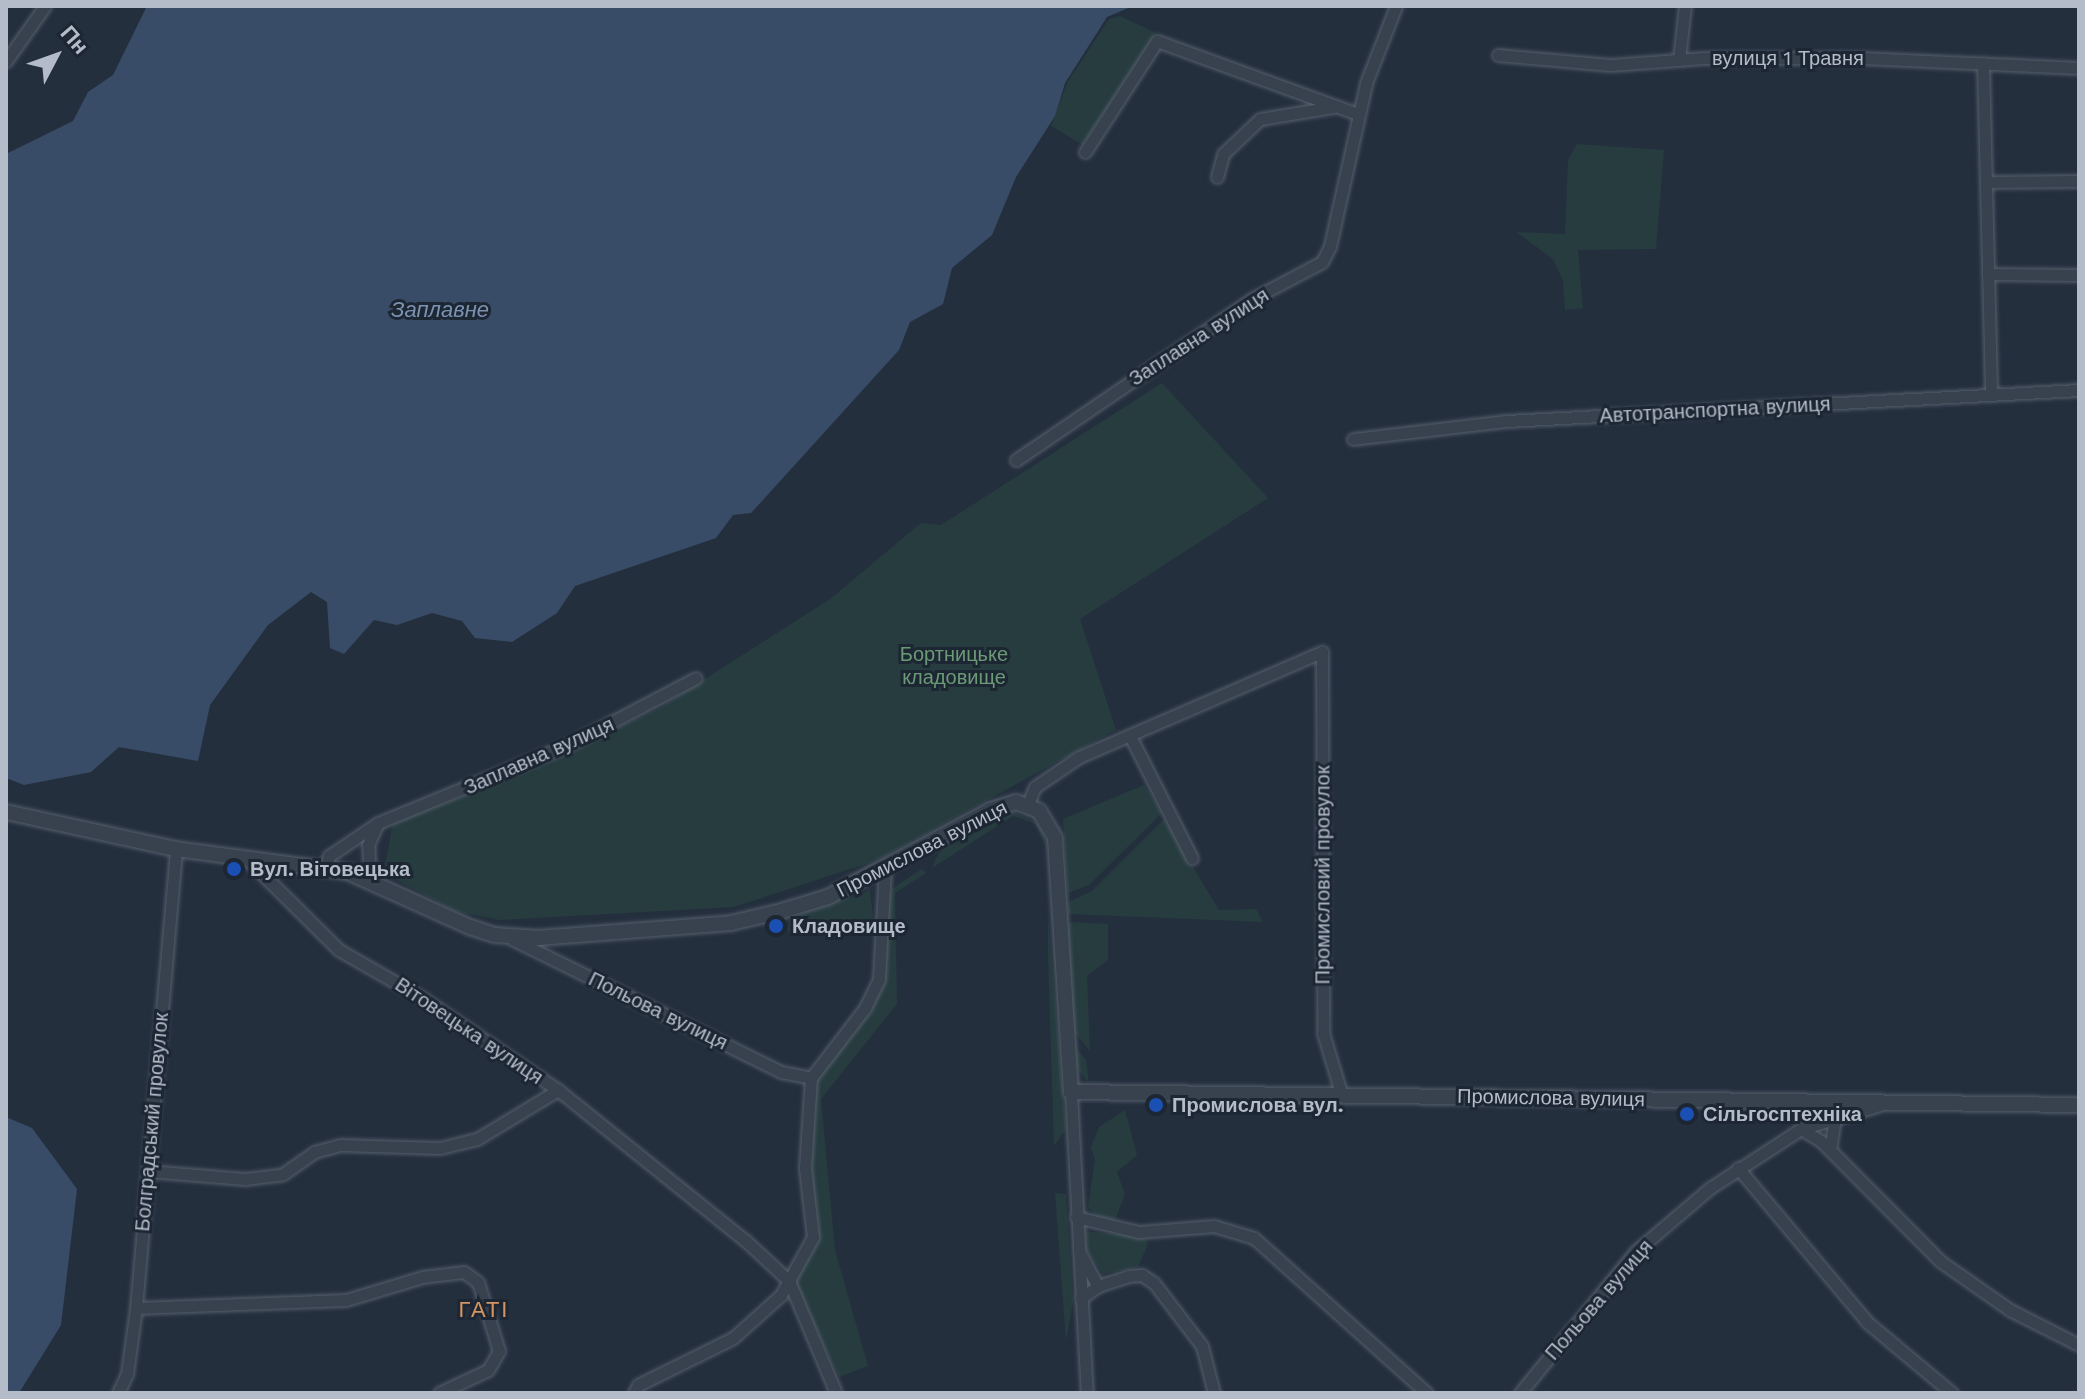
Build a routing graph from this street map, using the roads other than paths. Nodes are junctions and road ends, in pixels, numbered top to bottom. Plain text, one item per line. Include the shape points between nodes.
1 (45, 6) edge
2 (1396, 6) edge
3 (1685, 6) edge
4 (1498, 55) dead end
5 (1679, 60) junction
6 (6, 61) edge
7 (1983, 63) junction
8 (2079, 68) edge
9 (1338, 107) junction
10 (1358, 114) junction
11 (1085, 152) dead end
12 (1217, 177) dead end
13 (2079, 181) edge
14 (1986, 182) junction
15 (1988, 274) junction
16 (2079, 275) edge
17 (2079, 390) edge
18 (1991, 395) junction
19 (1353, 439) dead end
20 (1016, 460) dead end
21 (696, 678) dead end
22 (1130, 736) junction
23 (1028, 804) junction
24 (6, 812) edge
25 (378, 823) junction
26 (176, 849) junction
27 (1192, 858) dead end
28 (247, 859) junction
29 (885, 867) junction
30 (325, 869) junction
31 (370, 878) junction
32 (508, 937) junction
33 (811, 1078) junction
34 (558, 1090) junction
35 (1071, 1092) junction
36 (1342, 1096) junction
37 (1892, 1102) junction
38 (2079, 1105) edge
39 (1835, 1118) junction
40 (1801, 1129) junction
41 (1830, 1150) junction
42 (1738, 1168) junction
43 (148, 1171) junction
44 (1076, 1217) junction
45 (1079, 1251) junction
46 (789, 1281) junction
47 (1098, 1286) junction
48 (1081, 1298) junction
49 (136, 1308) junction
50 (2079, 1345) edge
51 (118, 1393) edge
52 (439, 1393) edge
53 (634, 1393) edge
54 (836, 1393) edge
55 (1087, 1393) edge
56 (1214, 1393) edge
57 (1427, 1393) edge
58 (1520, 1393) edge
59 (1952, 1393) edge

1 - 6 street
2 - 10 street, Заплавна вулиця
3 - 5 street
4 - 5 street, вулиця 1 Травня via 1611,65
5 - 7 street, вулиця 1 Травня
7 - 8 street, вулиця 1 Травня
7 - 14 street
9 - 10 street
9 - 11 street via 1157,41
9 - 12 street via 1260,119 1223,154
10 - 20 street, Заплавна вулиця via 1322,262 1252,299
13 - 14 street
14 - 15 street
15 - 16 street
15 - 18 street
17 - 18 street, Автотранспортна вулиця
18 - 19 street, Автотранспортна вулиця via 1507,421
21 - 25 street, Заплавна вулиця via 568,745
22 - 23 street via 1050,773 1035,787
22 - 27 street
22 - 36 street, Промисловий провулок via 1322,652 1323,1033
23 - 29 street, Промислова вулиця via 990,810
23 - 35 street, Промислова вулиця via 1049,821 1055,838
24 - 26 street
25 - 30 street, Заплавна вулиця via 329,856
25 - 31 street via 368,845
26 - 28 street
26 - 43 street, Болградський провулок
28 - 30 street, Промислова вулиця
28 - 34 street, Вітовецька вулиця via 339,950 421,997
29 - 32 street, Промислова вулиця via 828,897 731,923 607,935
29 - 33 street via 879,979 865,1008
30 - 31 street, Промислова вулиця
31 - 32 street, Промислова вулиця via 437,913
32 - 33 street, Польова вулиця via 781,1072
33 - 46 street via 805,1168 813,1237
34 - 43 street via 477,1139 440,1148 340,1145 314,1152 283,1174 245,1179
34 - 46 street, Вітовецька вулиця
35 - 36 street, Промислова вулиця
35 - 44 street, Промислова вулиця
36 - 37 street, Промислова вулиця
37 - 38 street, Промислова вулиця
37 - 39 street, Польова вулиця
39 - 40 street, Польова вулиця
39 - 41 street
40 - 41 street
40 - 42 street, Польова вулиця
41 - 50 street via 1940,1261 2010,1310
42 - 58 street, Польова вулиця via 1636,1251
42 - 59 street via 1867,1322
43 - 49 street, Болградський провулок
44 - 45 street, Промислова вулиця
44 - 57 street via 1139,1232 1214,1226 1254,1238
45 - 47 street
45 - 48 street, Промислова вулиця
46 - 53 street via 781,1295 733,1338 638,1385
46 - 54 street, Вітовецька вулиця
47 - 48 street
47 - 56 street via 1142,1275 1154,1283 1195,1334
48 - 55 street, Промислова вулиця
49 - 51 street, Болградський провулок via 127,1374
49 - 52 street via 346,1300 422,1277 464,1272 478,1282 499,1351 488,1370

